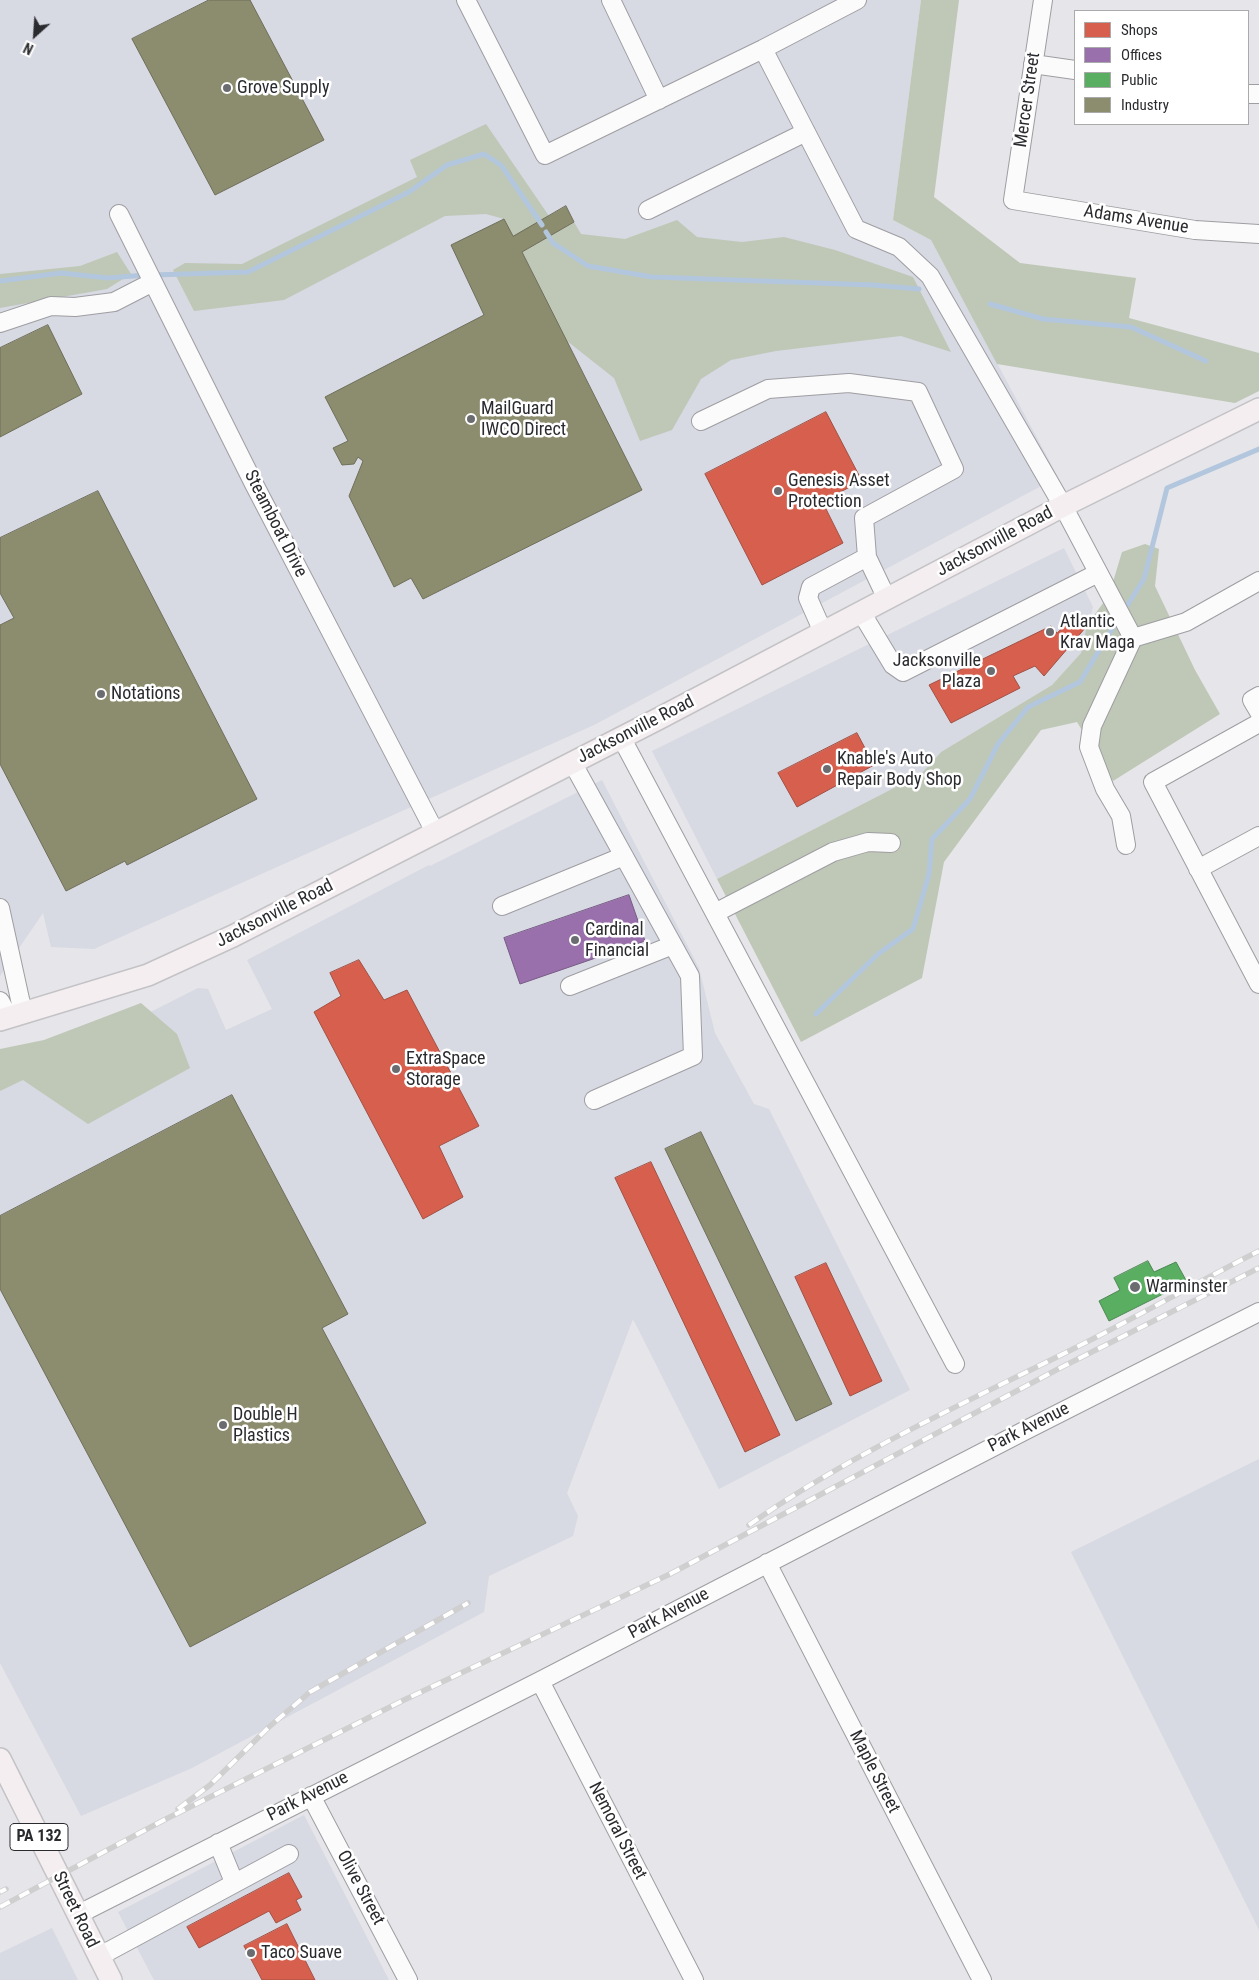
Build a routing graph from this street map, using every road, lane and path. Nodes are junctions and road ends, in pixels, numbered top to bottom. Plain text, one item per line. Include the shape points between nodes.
1 (466, 0) edge
2 (611, 0) edge
3 (857, 0) edge
4 (1043, 0) edge
5 (763, 49) junction
6 (1033, 64) junction
7 (1074, 70) edge
8 (659, 100) junction
9 (806, 132) junction
10 (1013, 200) joint
11 (648, 210) dead end
12 (119, 214) dead end
13 (1259, 234) edge
14 (153, 282) junction
15 (0, 323) edge
16 (1259, 409) edge
17 (701, 421) dead end
18 (1062, 506) junction
19 (867, 557) junction
20 (1098, 573) junction
21 (1259, 581) edge
22 (886, 599) junction
23 (861, 612) junction
24 (824, 632) junction
25 (1133, 638) junction
26 (1259, 696) edge
27 (1259, 712) edge
28 (1259, 723) edge
29 (621, 737) junction
30 (572, 762) junction
31 (435, 832) junction
32 (1259, 836) edge
33 (891, 843) dead end
34 (1126, 845) dead end
35 (624, 856) junction
36 (1198, 869) junction
37 (502, 906) dead end
38 (0, 908) edge
39 (715, 913) junction
40 (673, 945) junction
41 (1252, 953) edge
42 (1259, 984) edge
43 (570, 986) dead end
44 (8, 1013) edge
45 (594, 1100) dead end
46 (1259, 1312) edge
47 (955, 1364) dead end
48 (767, 1563) junction
49 (540, 1681) junction
50 (0, 1759) edge
51 (311, 1796) junction
52 (218, 1843) junction
53 (290, 1854) dead end
54 (234, 1882) junction
55 (79, 1914) junction
56 (98, 1958) junction
57 (111, 1980) edge
58 (408, 1980) edge
59 (694, 1980) edge
60 (982, 1980) edge

1 - 8 street via 545,155
2 - 8 street
3 - 5 street
4 - 6 street, Mercer Street
5 - 8 street
5 - 9 street
6 - 7 street
6 - 10 street, Mercer Street
9 - 11 street
9 - 18 street via 856,228 899,247 930,276
10 - 13 street, Adams Avenue via 1195,230
12 - 14 street, Steamboat Drive
14 - 15 street via 114,302 51,306
14 - 31 street, Steamboat Drive
16 - 18 main road, Jacksonville Road
17 - 19 street via 768,389 849,384 918,392 954,469 864,518
18 - 20 street
18 - 22 main road, Jacksonville Road
19 - 22 street
19 - 24 street via 810,587 808,598
20 - 23 street via 903,672 893,665
20 - 25 street
21 - 25 street via 1186,622
22 - 23 main road, Jacksonville Road
23 - 24 main road, Jacksonville Road
24 - 29 main road, Jacksonville Road
25 - 34 street via 1092,726 1089,747 1105,790 1121,816
26 - 27 street via 1252,700
28 - 36 street via 1153,782
29 - 30 main road, Jacksonville Road
29 - 39 street
30 - 31 main road, Jacksonville Road
30 - 35 street
31 - 44 main road, Jacksonville Road via 233,936 148,975
32 - 36 street
33 - 39 street via 860,844 832,852
35 - 37 street
35 - 40 street
36 - 41 street
38 - 44 street
39 - 47 street
40 - 43 street
40 - 45 street via 690,976 693,1056
41 - 42 street
46 - 48 street, Park Avenue
48 - 49 street, Park Avenue
48 - 60 street, Maple Street
49 - 51 street, Park Avenue
49 - 59 street, Nemoral Street
50 - 55 main road, Street Road / PA 132
51 - 52 street, Park Avenue
51 - 58 street, Olive Street
52 - 54 street
52 - 55 street, Park Avenue
53 - 54 street
54 - 56 street
55 - 56 main road, Street Road / PA 132
56 - 57 main road, Street Road / PA 132

